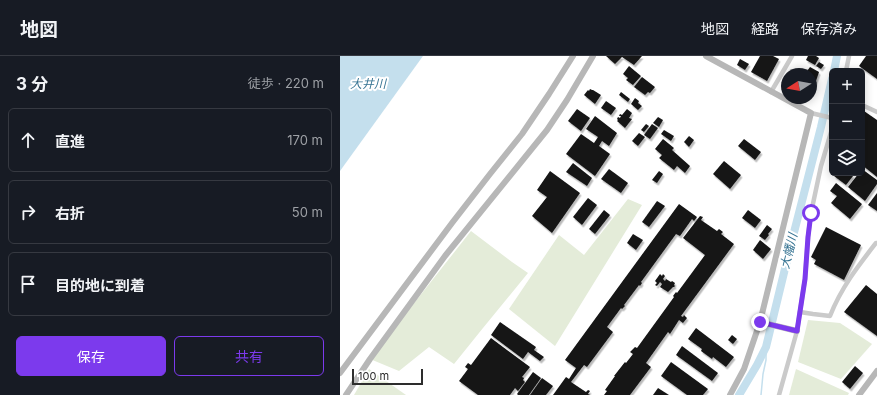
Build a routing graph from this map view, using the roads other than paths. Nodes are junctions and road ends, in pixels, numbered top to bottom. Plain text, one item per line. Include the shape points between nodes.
1 (573, 56) edge
2 (593, 56) edge
3 (706, 56) edge
4 (792, 56) edge
5 (849, 56) edge
6 (847, 68) edge
7 (772, 92) junction
8 (865, 106) edge
9 (877, 112) edge
10 (811, 113) junction
11 (829, 118) edge
12 (829, 139) edge
13 (877, 243) edge
14 (800, 312) junction
15 (760, 322) junction
16 (797, 331) junction
17 (877, 370) edge
18 (340, 373) edge
19 (346, 395) edge
20 (730, 395) edge
21 (779, 395) edge
22 (859, 395) edge

1 - 18 street via 522,134
2 - 19 street via 547,130 445,256
3 - 7 street
4 - 7 street
5 - 6 street
7 - 10 street
8 - 9 street
10 - 11 street
10 - 15 street
12 - 14 street via 811,213
13 - 14 street via 855,270 836,300 830,316
14 - 16 street
15 - 16 street
15 - 20 street via 744,369
16 - 21 street
17 - 22 street

